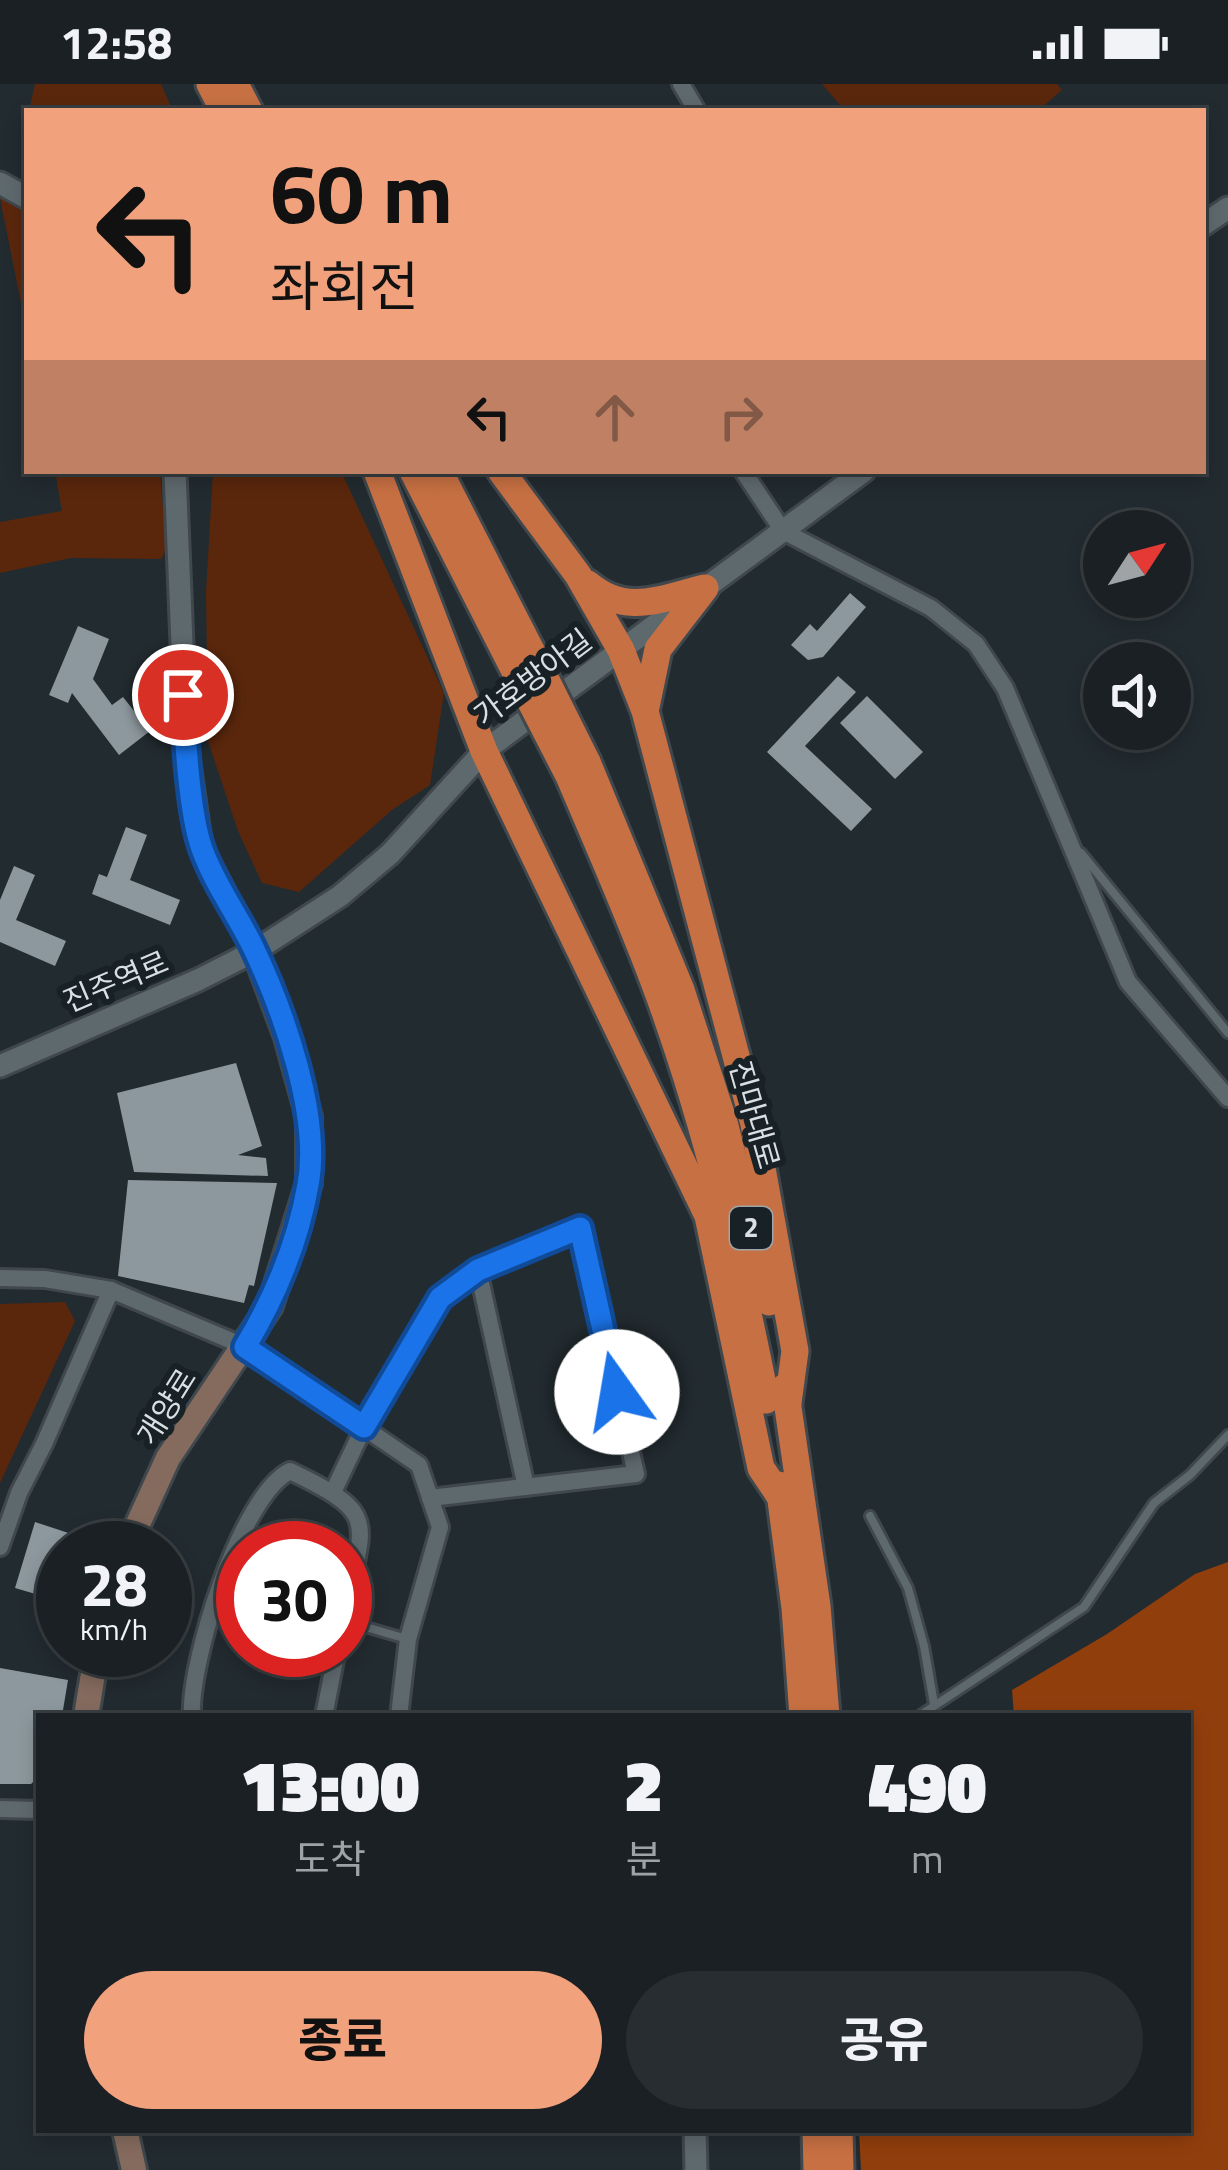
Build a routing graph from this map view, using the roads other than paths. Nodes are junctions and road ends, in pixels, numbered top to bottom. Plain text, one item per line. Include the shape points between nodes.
1 (209, 84) edge
2 (243, 103) edge
3 (175, 474) edge
4 (378, 474) edge
5 (415, 474) edge
6 (440, 474) edge
7 (503, 474) edge
8 (745, 474) edge
9 (860, 474) edge
10 (783, 531) junction
11 (578, 575) junction
12 (705, 588) junction
13 (621, 650) junction
14 (528, 670) junction
15 (645, 711) junction
16 (484, 751) junction
17 (578, 769) junction
18 (1067, 834) junction
19 (255, 951) junction
20 (1228, 1033) edge
21 (0, 1066) edge
22 (1228, 1098) edge
23 (478, 1270) junction
24 (0, 1278) edge
25 (111, 1290) junction
26 (245, 1347) junction
27 (788, 1403) junction
28 (364, 1427) junction
29 (1228, 1435) edge
30 (526, 1487) junction
31 (333, 1492) junction
32 (430, 1498) junction
33 (781, 1498) junction
34 (869, 1516) dead end
35 (139, 1521) edge
36 (360, 1521) edge
37 (0, 1546) edge
38 (372, 1629) edge
39 (408, 1640) junction
40 (92, 1677) edge
41 (332, 1677) edge
42 (934, 1705) junction
43 (86, 1713) edge
44 (192, 1713) edge
45 (325, 1713) edge
46 (399, 1713) edge
47 (803, 1713) edge
48 (826, 1713) edge
49 (924, 1713) edge
50 (0, 1809) edge
51 (36, 1810) edge
52 (126, 2133) edge
53 (695, 2133) edge
54 (816, 2133) edge
55 (839, 2133) edge
56 (134, 2170) edge
57 (696, 2170) edge
58 (817, 2170) edge
59 (840, 2170) edge

1 - 2 highway
3 - 19 street, 개양로 via 186,742 201,848
4 - 16 highway
5 - 14 highway, 2
6 - 14 highway, 2
7 - 11 highway
8 - 10 street
9 - 10 street, 가호방아길
10 - 12 street, 가호방아길
10 - 18 street via 931,608 976,644 1005,688
11 - 12 highway via 617,604
11 - 13 highway
12 - 13 street, 가호방아길
12 - 15 highway via 658,649
13 - 15 highway
13 - 16 street, 가호방아길
14 - 17 highway, 2, bridge
15 - 27 highway via 754,1124 795,1351
16 - 19 street, 가호방아길 via 367,875
16 - 33 highway via 708,1216 761,1468
17 - 27 highway, 진마대로 / 2 via 681,990 725,1126
17 - 33 highway, 진마대로 / 2 via 704,1132 747,1306
18 - 20 lane
18 - 22 street via 1128,982
19 - 21 street, 진주역로
19 - 26 main road, 개양로 via 308,1117 309,1183 281,1278
23 - 28 street via 440,1298
23 - 30 street
23 - 30 street via 580,1228 636,1474
24 - 25 street
25 - 26 street
25 - 37 street
26 - 28 street
26 - 35 main road, 개양로 via 168,1458
27 - 48 highway, 진마대로 / 2
28 - 31 street
28 - 32 street via 419,1465
29 - 42 lane via 1154,1503 1084,1607
30 - 32 street
31 - 36 street
31 - 44 street via 290,1471 275,1478 229,1560 198,1651
32 - 39 street via 440,1527
33 - 47 highway, 진마대로 / 2
34 - 42 lane via 908,1588
38 - 39 lane
39 - 46 street
40 - 43 main road
41 - 45 street
42 - 49 lane
50 - 51 street
52 - 56 main road
53 - 57 street
54 - 58 highway
55 - 59 highway

